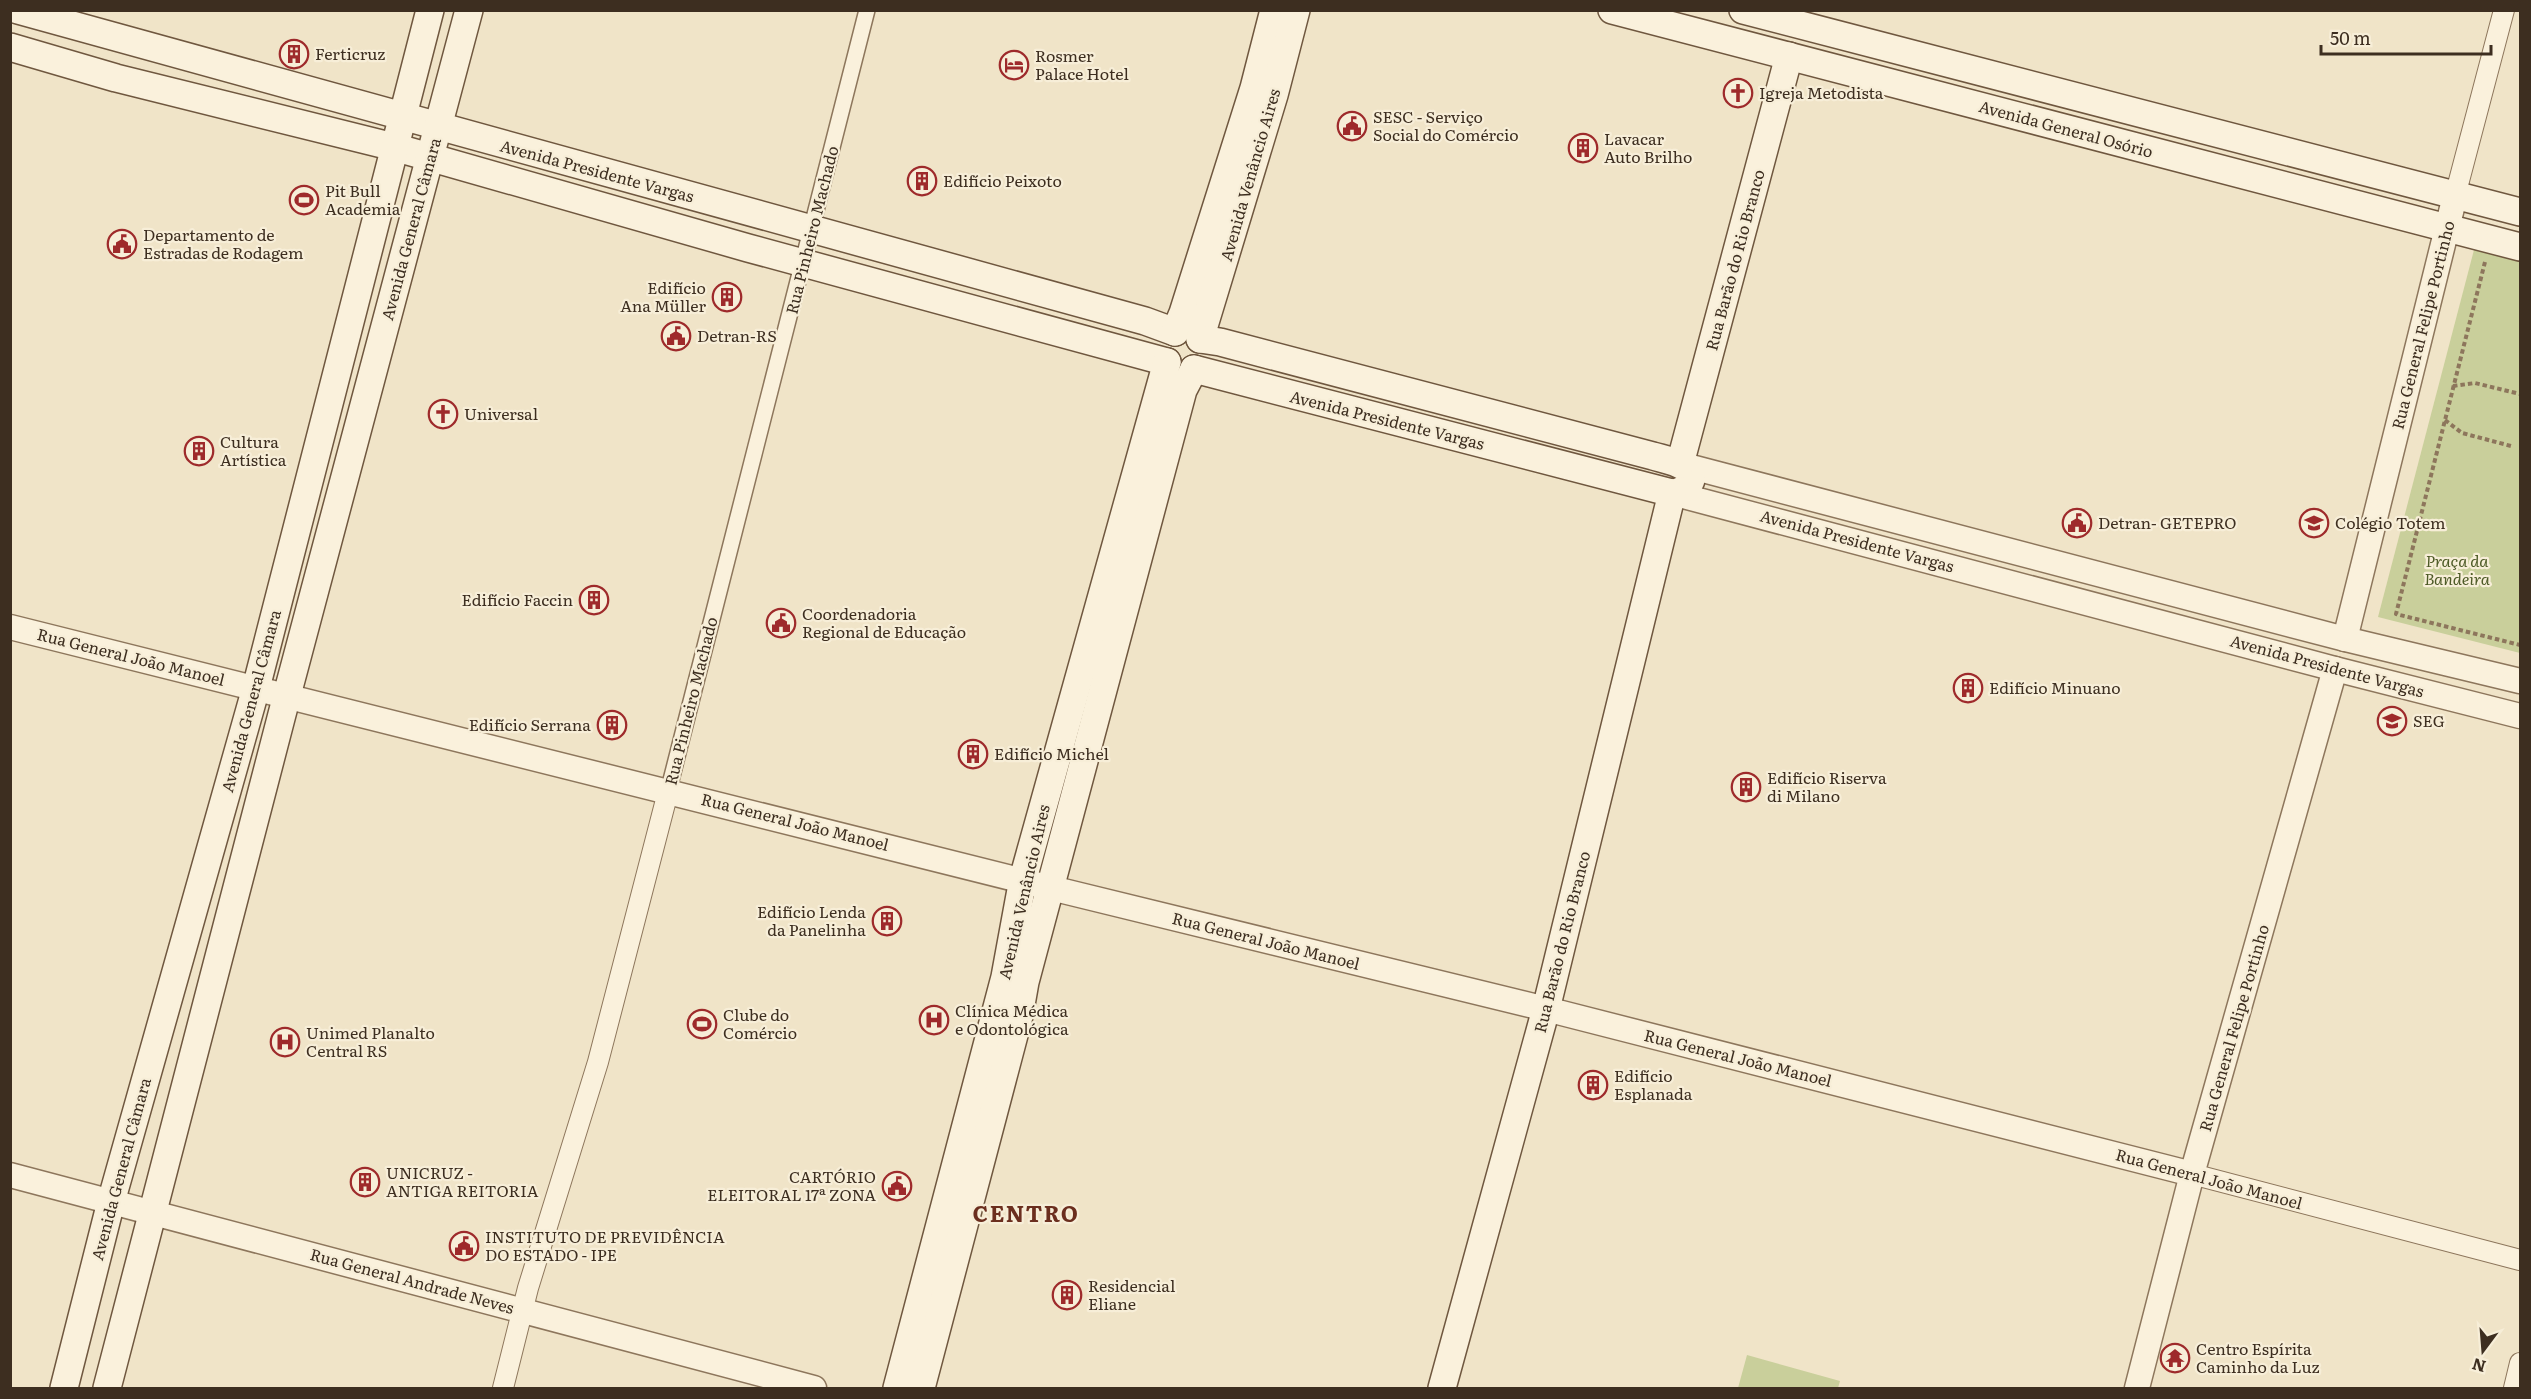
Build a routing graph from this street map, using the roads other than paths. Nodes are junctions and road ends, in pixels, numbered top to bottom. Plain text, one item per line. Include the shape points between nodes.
1 (18, 10) edge
2 (430, 10) edge
3 (469, 10) edge
4 (867, 10) edge
5 (1274, 10) edge
6 (1296, 10) edge
7 (1612, 10) edge
8 (1743, 10) edge
9 (2504, 10) edge
10 (1800, 18) edge
11 (10, 47) edge
12 (1789, 56) junction
13 (1264, 91) junction
14 (403, 117) junction
15 (439, 128) junction
16 (394, 147) junction
17 (430, 159) junction
18 (2456, 196) junction
19 (2520, 212) edge
20 (2447, 228) junction
21 (812, 229) junction
22 (2520, 247) edge
23 (804, 263) junction
24 (1188, 335) junction
25 (1167, 362) junction
26 (1194, 369) junction
27 (1680, 464) junction
28 (1672, 493) junction
29 (10, 627) edge
30 (2345, 639) junction
31 (2335, 669) junction
32 (2520, 681) edge
33 (256, 688) junction
34 (287, 695) junction
35 (2520, 716) edge
36 (1047, 791) junction
37 (668, 792) junction
38 (1075, 798) junction
39 (1023, 879) junction
40 (1051, 888) junction
41 (1015, 979) junction
42 (1546, 1010) junction
43 (992, 1074) junction
44 (2192, 1174) junction
45 (10, 1175) edge
46 (111, 1202) junction
47 (153, 1214) junction
48 (2520, 1260) edge
49 (523, 1310) junction
50 (2520, 1363) edge
51 (64, 1389) edge
52 (107, 1389) edge
53 (503, 1389) edge
54 (814, 1389) edge
55 (897, 1389) edge
56 (921, 1389) edge
57 (1443, 1389) edge
58 (2137, 1389) edge
59 (2514, 1389) edge

1 - 14 main road, Avenida Presidente Vargas
2 - 14 main road, Avenida General Câmara
3 - 15 main road, Avenida General Câmara
4 - 21 street, Rua Pinheiro Machado
5 - 13 main road, Avenida Venâncio Aires
6 - 13 main road, Avenida Venâncio Aires
7 - 12 main road, Avenida General Osório
8 - 10 main road, Avenida General Osório
9 - 18 street, Rua General Felipe Portinho
10 - 12 main road via 1808,43 1802,54
10 - 18 main road, Avenida General Osório
11 - 16 main road, Avenida Presidente Vargas via 116,78
12 - 20 main road, Avenida General Osório
12 - 27 main road, Rua Barão do Rio Branco
13 - 24 main road, Avenida Venâncio Aires
14 - 15 main road, Avenida Presidente Vargas
14 - 16 main road, Avenida General Câmara
15 - 17 main road, Avenida General Câmara
15 - 21 main road, Avenida Presidente Vargas
16 - 17 main road, Avenida Presidente Vargas
16 - 33 main road, Avenida General Câmara
17 - 23 main road, Avenida Presidente Vargas
17 - 34 main road, Avenida General Câmara
18 - 19 main road, Avenida General Osório
18 - 20 street, Rua General Felipe Portinho
20 - 22 main road, Avenida General Osório
20 - 30 street, Rua General Felipe Portinho
21 - 23 street, Rua Pinheiro Machado
21 - 24 main road, Avenida Presidente Vargas
23 - 25 main road, Avenida Presidente Vargas
23 - 37 street, Rua Pinheiro Machado
24 - 25 main road via 1168,338 1164,356
24 - 26 main road via 1203,355
24 - 27 main road, Avenida Presidente Vargas
25 - 26 main road via 1183,372
25 - 36 main road, Avenida Venâncio Aires
26 - 28 main road, Avenida Presidente Vargas
26 - 38 main road, Avenida Venâncio Aires via 1183,390
27 - 28 main road via 1688,469 1689,486
27 - 30 street, Avenida Presidente Vargas
28 - 31 street, Avenida Presidente Vargas
28 - 42 main road, Rua Barão do Rio Branco
29 - 33 street, Rua General João Manoel
30 - 31 street via 2355,646 2356,660 2346,669
30 - 32 street, Avenida Presidente Vargas
31 - 35 street, Avenida Presidente Vargas
31 - 44 street, Rua General Felipe Portinho
33 - 34 street, Rua General João Manoel
33 - 46 main road, Avenida General Câmara
34 - 37 street, Rua General João Manoel
34 - 47 main road, Avenida General Câmara
36 - 38 main road
36 - 39 main road, Avenida Venâncio Aires
37 - 39 street, Rua General João Manoel
37 - 49 street, Rua Pinheiro Machado via 598,1062
38 - 40 main road, Avenida Venâncio Aires
39 - 40 street, Rua General João Manoel
39 - 41 main road, Avenida Venâncio Aires
40 - 41 main road, Avenida Venâncio Aires
40 - 42 street, Rua General João Manoel
41 - 43 main road, Avenida Venâncio Aires
42 - 44 street, Rua General João Manoel
42 - 57 main road, Rua Barão do Rio Branco
43 - 55 main road, Avenida Venâncio Aires
43 - 56 main road, Avenida Venâncio Aires
44 - 48 street, Rua General João Manoel
44 - 58 street, Rua General Felipe Portinho
45 - 46 street, Rua General Andrade Neves
46 - 47 street, Rua General Andrade Neves
46 - 51 main road, Avenida General Câmara
47 - 49 street, Rua General Andrade Neves
47 - 52 main road, Avenida General Câmara
49 - 53 street, Rua Pinheiro Machado
49 - 54 street, Rua General Andrade Neves
50 - 59 street

